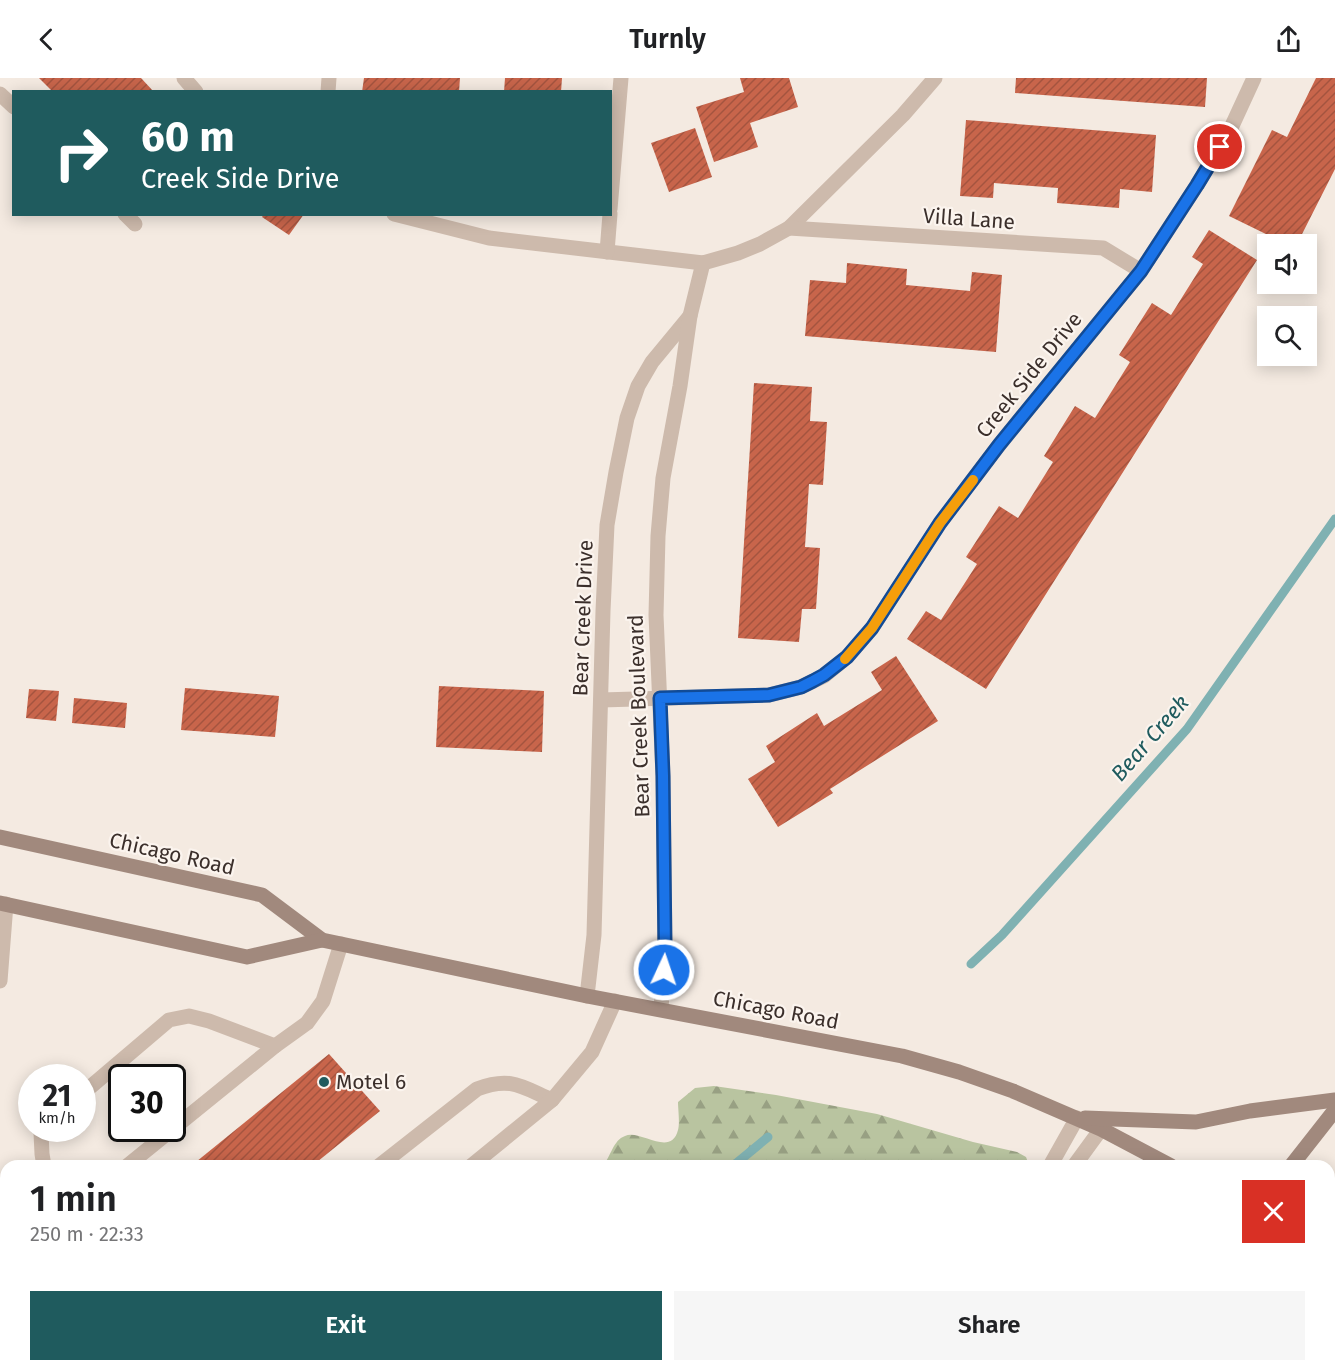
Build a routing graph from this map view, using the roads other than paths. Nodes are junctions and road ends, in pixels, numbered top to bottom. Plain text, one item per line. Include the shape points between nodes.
1 (184, 78) edge
2 (621, 78) edge
3 (935, 78) edge
4 (1254, 78) edge
5 (194, 90) edge
6 (0, 94) edge
7 (12, 105) edge
8 (612, 185) edge
9 (402, 216) edge
10 (610, 216) edge
11 (789, 228) junction
12 (607, 252) junction
13 (703, 263) junction
14 (1141, 271) junction
15 (690, 316) junction
16 (660, 698) junction
17 (601, 700) junction
18 (0, 837) edge
19 (3, 904) edge
20 (322, 940) junction
21 (341, 944) junction
22 (0, 981) edge
23 (587, 996) junction
24 (615, 1001) junction
25 (660, 1009) junction
26 (275, 1046) junction
27 (96, 1082) edge
28 (552, 1100) junction
29 (1335, 1100) edge
30 (1335, 1110) edge
31 (1077, 1118) junction
32 (1101, 1129) junction
33 (41, 1142) edge
34 (43, 1160) edge
35 (134, 1160) edge
36 (387, 1160) edge
37 (478, 1160) edge
38 (1053, 1160) edge
39 (1078, 1160) edge
40 (1160, 1160) edge
41 (1296, 1160) edge

1 - 5 street
2 - 8 street
3 - 11 street
4 - 14 street, Creek Side Drive via 1231,128
6 - 7 street
9 - 12 street via 489,238
10 - 12 street
11 - 13 street via 738,254
11 - 14 street, Villa Lane via 1102,248
12 - 13 street
13 - 15 street, Bear Creek Drive
14 - 16 street, Creek Side Drive via 986,462 940,523 872,628 847,657 801,687 769,695
15 - 16 street, Bear Creek Boulevard via 663,478 658,536
15 - 17 street, Bear Creek Drive via 652,362 627,418 607,525
16 - 17 street, Creek Side Drive
16 - 25 street, Bear Creek Boulevard via 665,950
17 - 23 street, Bear Creek Drive via 594,935
18 - 20 main road, Chicago Road via 262,895
19 - 20 main road, Chicago Road via 247,957
19 - 22 street
20 - 21 main road, Chicago Road
21 - 23 main road, Chicago Road
21 - 26 street via 323,1001 307,1023
23 - 24 main road, Chicago Road
24 - 25 main road, Chicago Road
24 - 28 street via 592,1052
25 - 31 main road, Chicago Road via 902,1056 1013,1091
26 - 27 street via 189,1016 169,1020
26 - 35 street
28 - 36 street via 512,1083 493,1083 477,1089
28 - 37 street
29 - 31 main road via 1196,1122
30 - 41 main road
31 - 32 main road, Chicago Road
31 - 38 street
32 - 39 street
32 - 40 main road, Chicago Road
33 - 34 street

